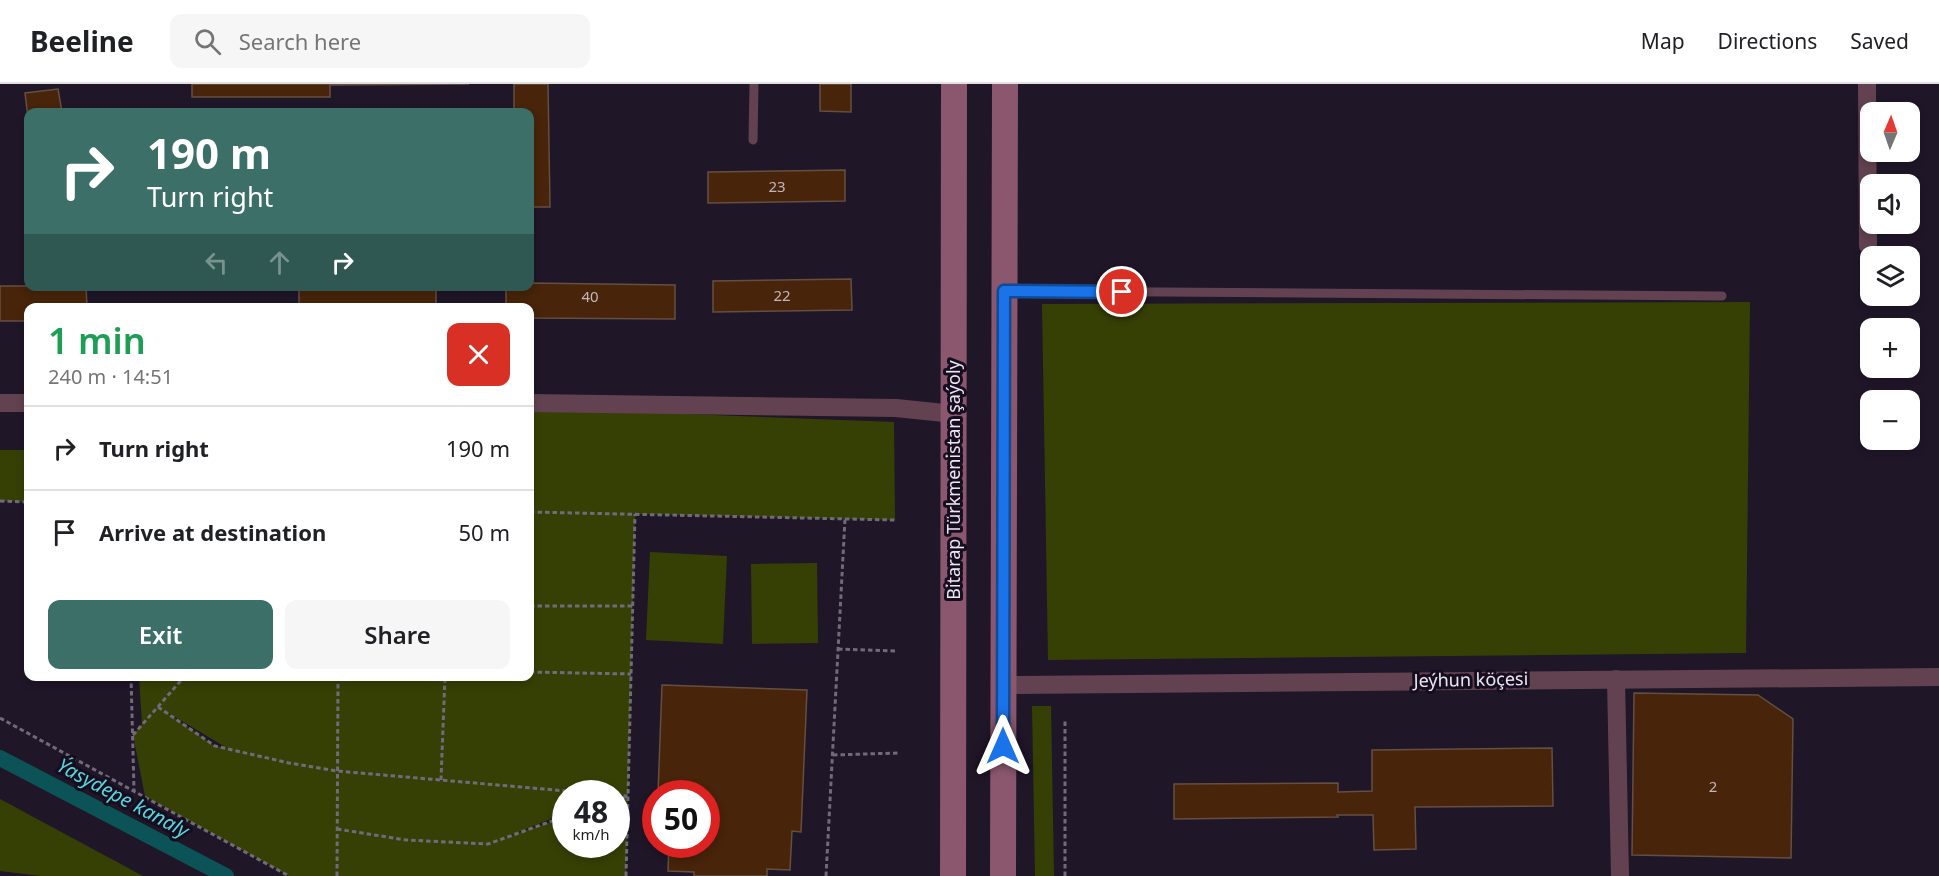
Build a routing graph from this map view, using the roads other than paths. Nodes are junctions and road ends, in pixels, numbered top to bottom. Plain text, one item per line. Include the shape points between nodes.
1 (754, 84) edge
2 (954, 84) edge
3 (1005, 84) edge
4 (1867, 84) edge
5 (753, 140) dead end
6 (1868, 246) dead end
7 (1004, 291) junction
8 (1722, 297) dead end
9 (0, 403) edge
10 (24, 403) edge
11 (534, 403) edge
12 (954, 414) junction
13 (1939, 677) edge
14 (1616, 679) junction
15 (1003, 685) junction
16 (953, 876) edge
17 (1003, 876) edge
18 (1620, 876) edge

1 - 5 lane
2 - 12 main road, Bitarap Türkmenistan şaýoly
3 - 7 main road
4 - 6 street
7 - 8 lane
7 - 15 main road
9 - 10 street
11 - 12 street via 896,408
12 - 16 main road, Bitarap Türkmenistan şaýoly
13 - 14 street, Jeýhun köçesi
14 - 15 street, Jeýhun köçesi
14 - 18 street
15 - 17 main road

